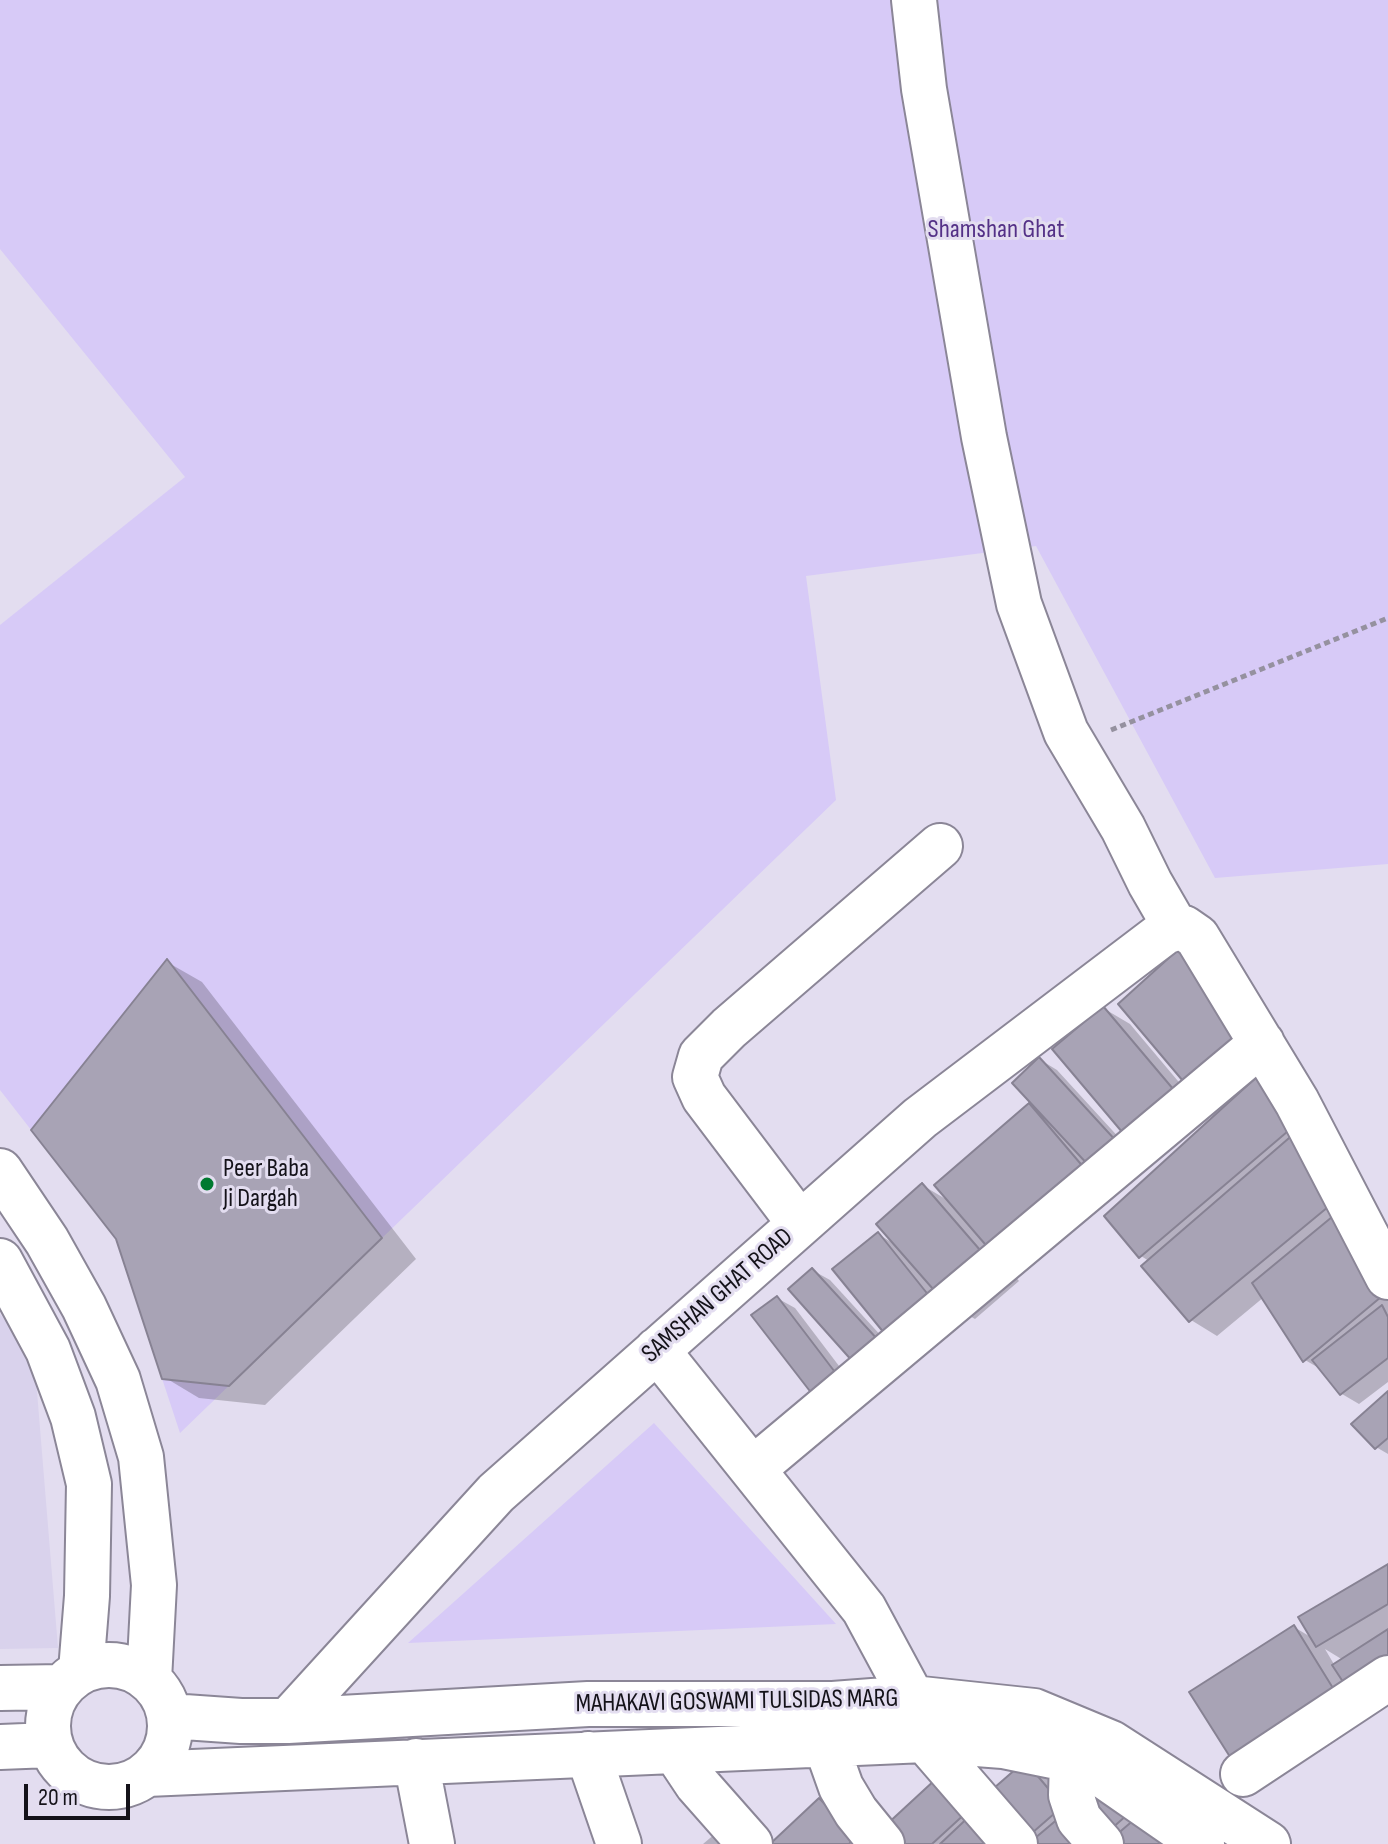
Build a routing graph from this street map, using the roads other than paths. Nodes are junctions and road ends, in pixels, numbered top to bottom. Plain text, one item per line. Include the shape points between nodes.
1 (914, 0) edge
2 (940, 846) dead end
3 (1184, 930) junction
4 (1262, 1043) junction
5 (0, 1171) edge
6 (800, 1224) junction
7 (0, 1261) edge
8 (1388, 1277) edge
9 (657, 1350) junction
10 (753, 1469) junction
11 (1388, 1678) edge
12 (72, 1679) junction
13 (0, 1688) edge
14 (159, 1698) junction
15 (912, 1698) junction
16 (288, 1721) junction
17 (925, 1740) junction
18 (831, 1743) junction
19 (50, 1745) junction
20 (0, 1747) edge
21 (675, 1751) junction
22 (588, 1754) junction
23 (1072, 1760) junction
24 (416, 1761) junction
25 (147, 1774) junction
26 (1243, 1774) dead end
27 (432, 1844) edge
28 (619, 1844) edge
29 (750, 1844) edge
30 (882, 1844) edge
31 (1015, 1844) edge
32 (1101, 1844) edge
33 (1202, 1844) edge
34 (1268, 1844) edge

1 - 3 street via 924,89 1019,604 1073,746 1150,883
2 - 6 street via 701,1056 695,1077 704,1097
3 - 4 street
3 - 6 street, SAMSHAN GHAT ROAD via 1165,932 1152,941 920,1118
4 - 8 street
4 - 10 street
5 - 14 street via 47,1241 118,1380 141,1457
6 - 9 street, SAMSHAN GHAT ROAD
7 - 12 street via 48,1350 73,1417 89,1484 87,1596
9 - 10 street
9 - 16 street, SAMSHAN GHAT ROAD via 496,1493
10 - 15 street via 864,1609
11 - 26 street
12 - 13 street, MAHAKAVI GOSWAMI TULSIDAS MARG
12 - 14 street, MAHAKAVI GOSWAMI TULSIDAS MARG via 104,1665 128,1668
12 - 19 street via 49,1714
14 - 16 street, MAHAKAVI GOSWAMI TULSIDAS MARG via 241,1721
14 - 25 street via 168,1741
15 - 16 street, MAHAKAVI GOSWAMI TULSIDAS MARG via 833,1704 588,1704
15 - 34 street, MAHAKAVI GOSWAMI TULSIDAS MARG via 1034,1711 1075,1726 1111,1743
17 - 18 street, MAHAKAVI GOSWAMI TULSIDAS MARG
17 - 23 street, MAHAKAVI GOSWAMI TULSIDAS MARG via 1003,1746
17 - 31 street
18 - 21 street, MAHAKAVI GOSWAMI TULSIDAS MARG
18 - 30 street via 841,1787
19 - 20 street
19 - 25 street, MAHAKAVI GOSWAMI TULSIDAS MARG via 73,1776 90,1785 129,1784
21 - 22 street, MAHAKAVI GOSWAMI TULSIDAS MARG
21 - 29 street
22 - 24 street, MAHAKAVI GOSWAMI TULSIDAS MARG
22 - 28 street
23 - 32 street via 1071,1795 1079,1819
23 - 33 street, MAHAKAVI GOSWAMI TULSIDAS MARG
24 - 25 street, MAHAKAVI GOSWAMI TULSIDAS MARG
24 - 27 street

